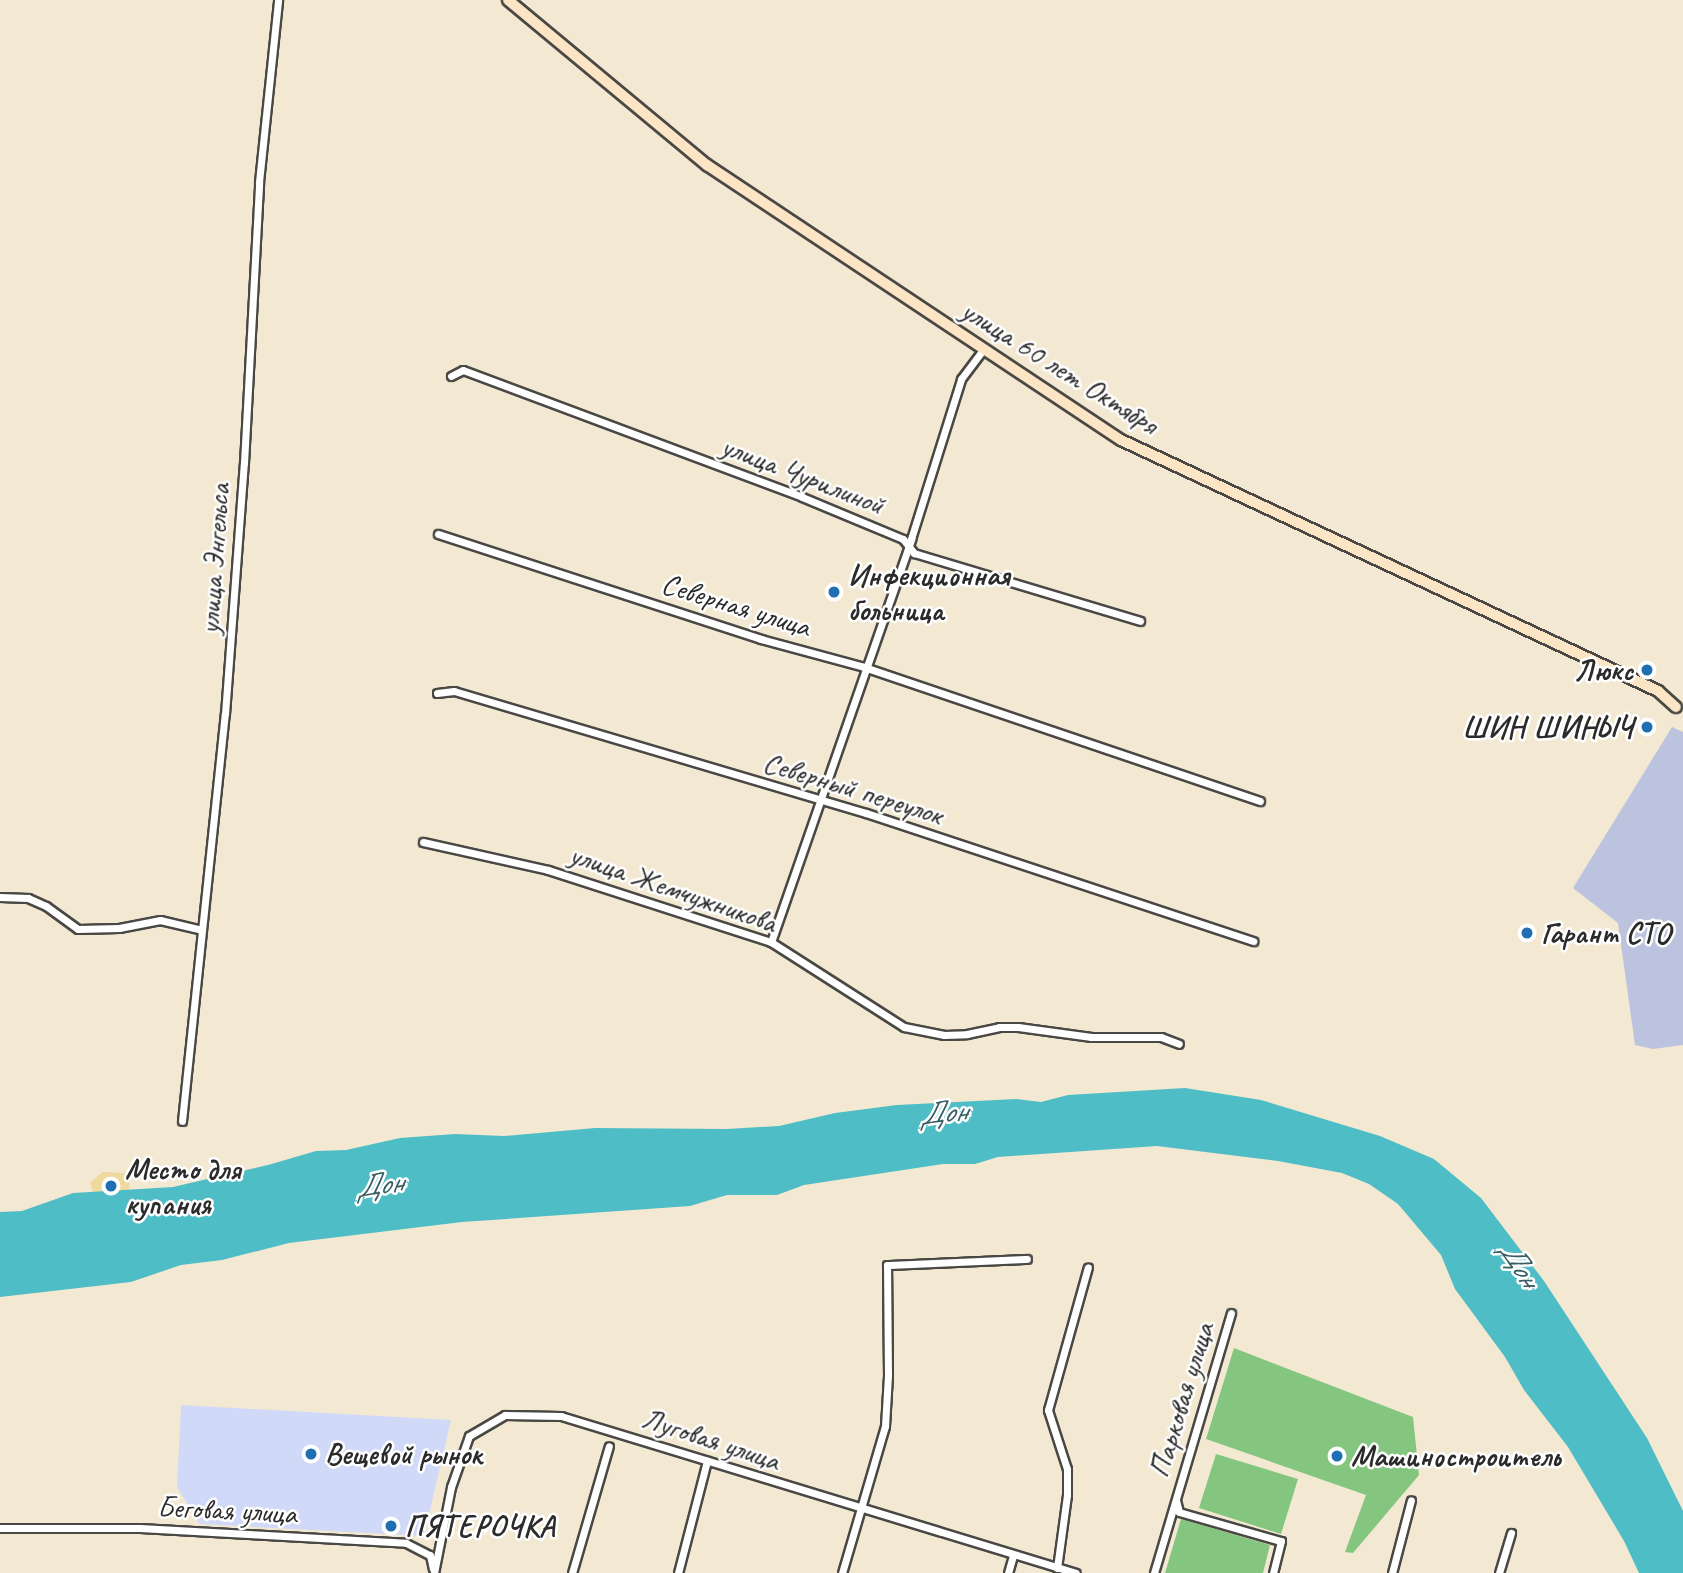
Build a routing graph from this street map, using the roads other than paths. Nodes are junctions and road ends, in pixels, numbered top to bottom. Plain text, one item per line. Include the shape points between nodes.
1 (278, 0) edge
2 (508, 0) edge
3 (984, 349) junction
4 (451, 376) dead end
5 (438, 534) dead end
6 (908, 546) junction
7 (1140, 621) dead end
8 (864, 667) junction
9 (437, 693) dead end
10 (1676, 707) dead end
11 (818, 801) junction
12 (1260, 801) dead end
13 (423, 842) dead end
14 (0, 897) edge
15 (202, 930) junction
16 (1252, 941) dead end
17 (771, 942) junction
18 (1180, 1044) dead end
19 (182, 1121) dead end
20 (1027, 1259) dead end
21 (1088, 1268) dead end
22 (1231, 1313) dead end
23 (608, 1446) dead end
24 (707, 1461) junction
25 (1175, 1499) junction
26 (1410, 1500) dead end
27 (860, 1510) junction
28 (0, 1528) edge
29 (1511, 1533) dead end
30 (1013, 1555) junction
31 (1057, 1568) junction
32 (434, 1573) edge
33 (572, 1573) edge
34 (678, 1573) edge
35 (842, 1573) edge
36 (1008, 1573) edge
37 (1076, 1573) edge
38 (1154, 1573) edge
39 (1273, 1573) edge
40 (1392, 1573) edge
41 (1499, 1573) edge

1 - 15 street, улица Энгельса via 259,182 225,714
2 - 3 street, улица 60 лет Октября via 706,165
3 - 6 street via 961,379
3 - 10 street, улица 60 лет Октября via 1121,440 1658,691
4 - 6 street, улица Чурилиной via 463,369 802,497 904,539
5 - 8 street, Северная улица via 761,639
6 - 7 street, улица Чурилиной via 914,553
6 - 8 street
8 - 11 street
8 - 12 street, Северная улица
9 - 11 street, Северный переулок via 454,691
11 - 16 street, Северный переулок
11 - 17 street
13 - 17 street, улица Жемчужникова via 548,870
14 - 15 street via 28,898 78,929 120,929 160,920
15 - 19 street, улица Энгельса
17 - 18 street, улица Жемчужникова via 904,1027 944,1035 1018,1027 1091,1037 1161,1037
20 - 27 street via 887,1265 885,1426
21 - 31 street via 1048,1410 1067,1469
22 - 25 street, Парковая улица
23 - 33 street
24 - 27 street, Луговая улица
24 - 32 street, Луговая улица via 561,1416 505,1415 469,1436 451,1488
24 - 34 street
25 - 38 street, Парковая улица
25 - 39 street, Парковая улица via 1179,1511 1281,1541
26 - 40 street
27 - 30 street, Луговая улица
27 - 35 street
28 - 32 street, Беговая улица via 140,1528 407,1543 430,1555
29 - 41 street
30 - 31 street, Луговая улица
30 - 36 street
31 - 37 street, Луговая улица

